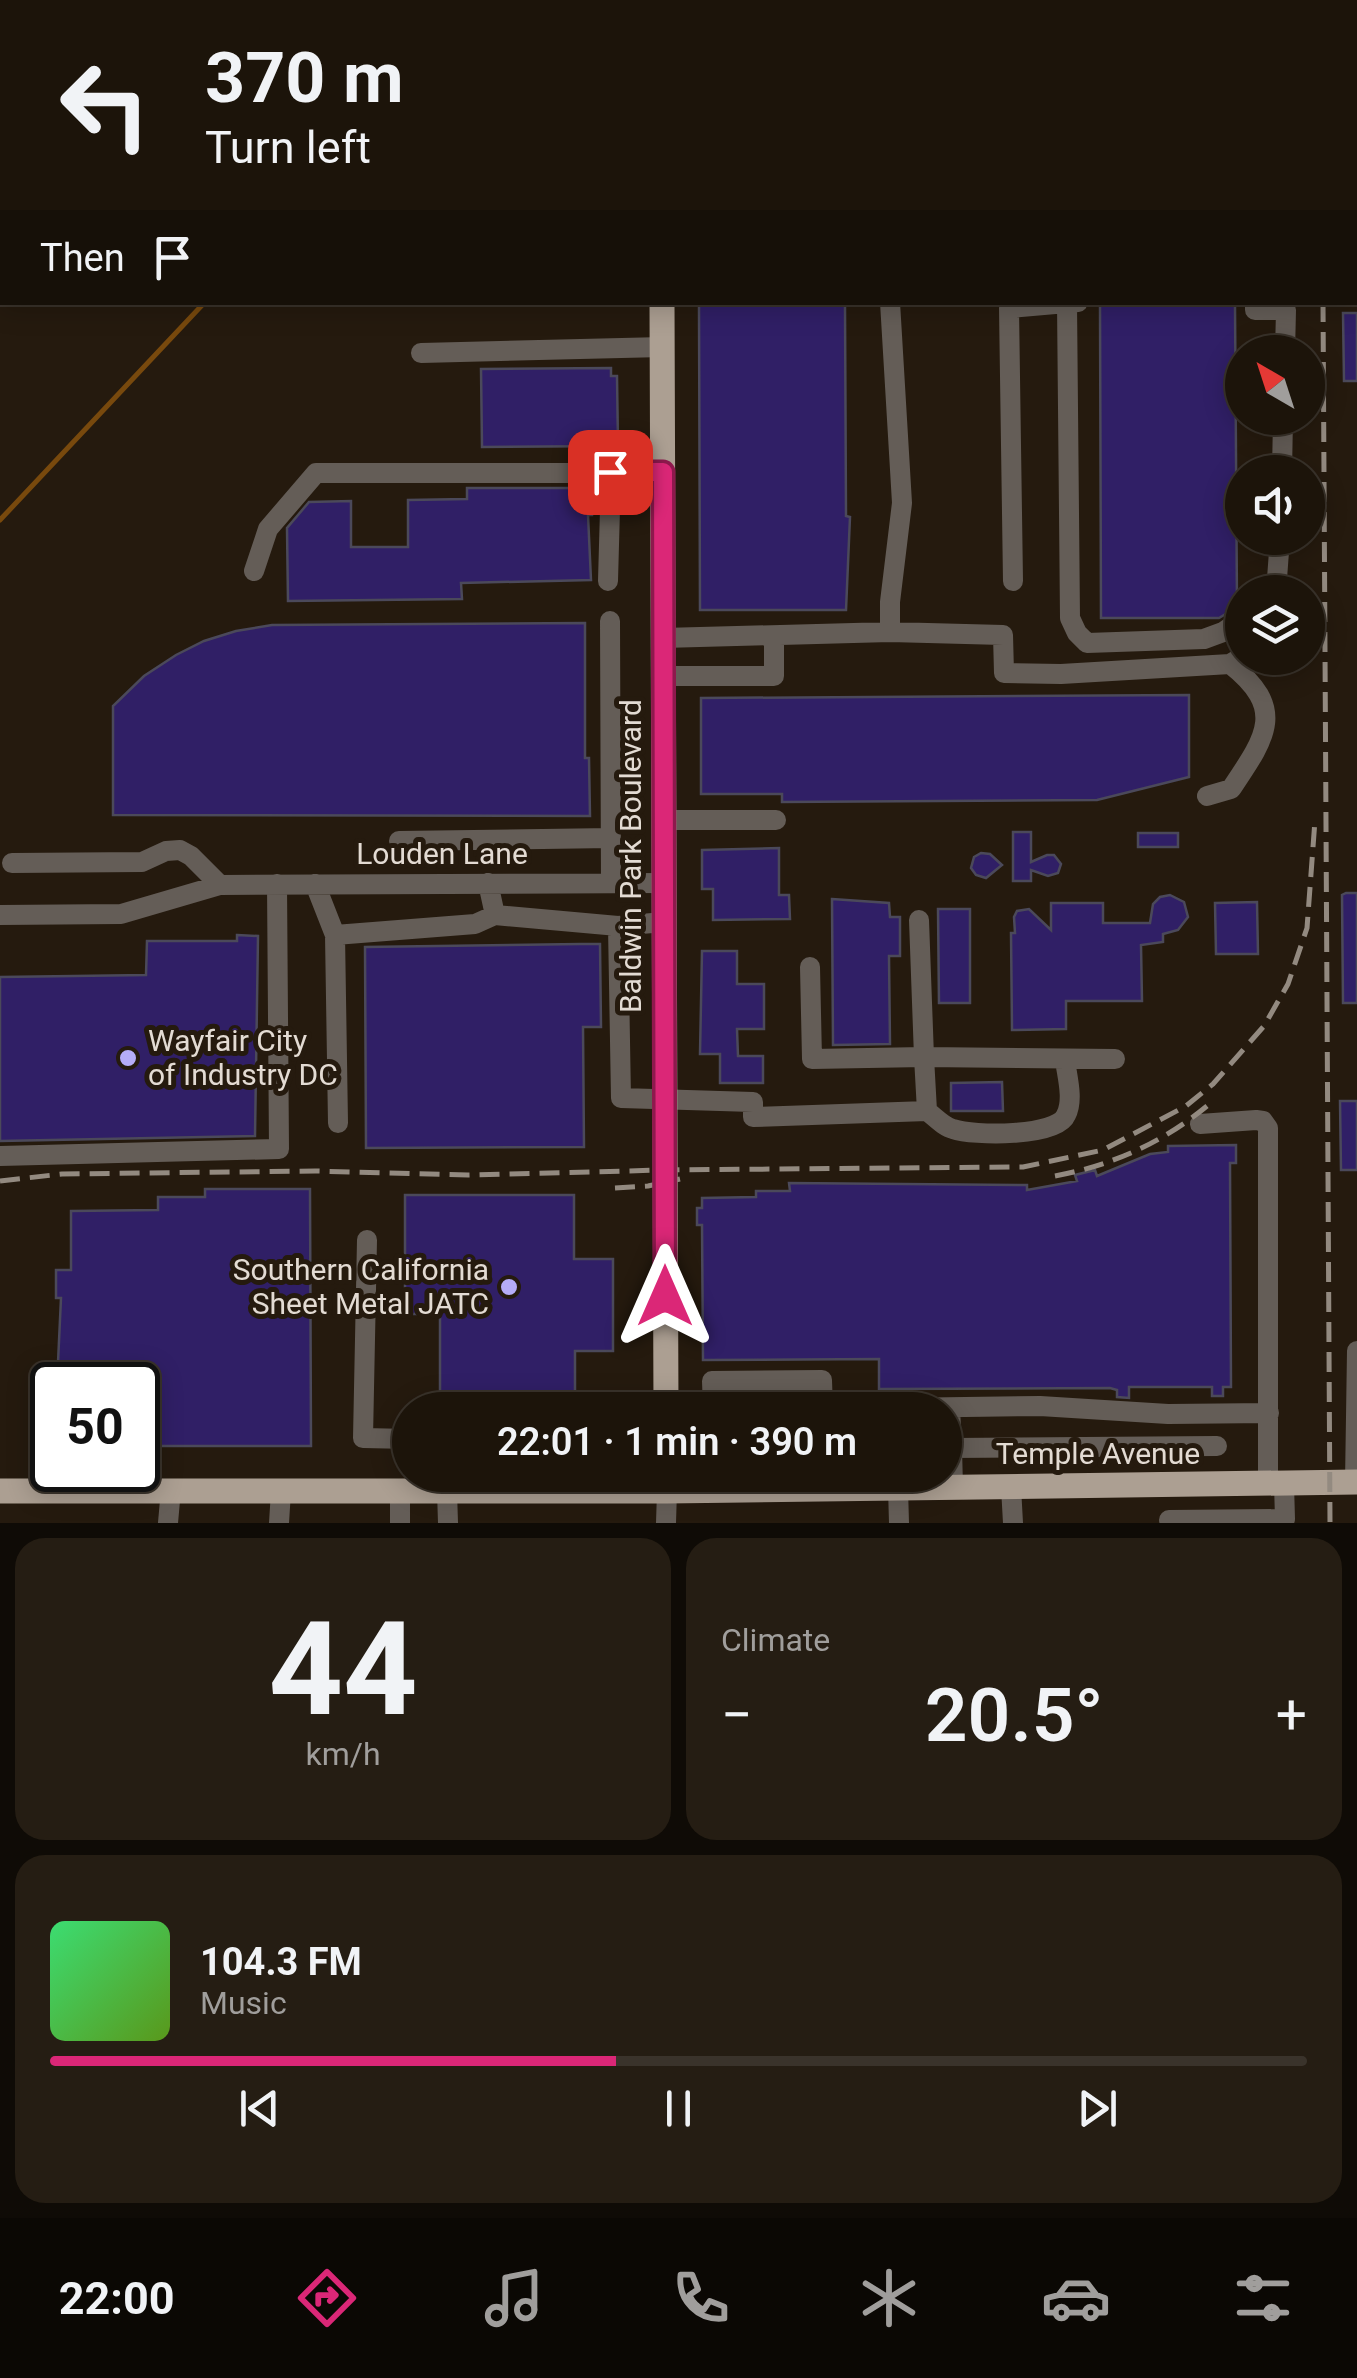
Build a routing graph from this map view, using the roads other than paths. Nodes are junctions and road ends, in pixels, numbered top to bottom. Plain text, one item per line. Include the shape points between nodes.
1 (662, 305) edge
2 (890, 305) edge
3 (1044, 305) edge
4 (1067, 305) edge
5 (1255, 305) edge
6 (1285, 335) edge
7 (662, 347) junction
8 (421, 352) dead end
9 (610, 472) junction
10 (663, 472) junction
11 (254, 571) dead end
12 (608, 581) dead end
13 (1013, 581) dead end
14 (610, 621) dead end
15 (1225, 631) edge
16 (890, 632) junction
17 (664, 638) junction
18 (706, 638) junction
19 (774, 638) junction
20 (1225, 661) edge
21 (1248, 675) edge
22 (664, 676) junction
23 (706, 676) junction
24 (1207, 796) dead end
25 (664, 820) junction
26 (776, 820) dead end
27 (611, 838) junction
28 (399, 840) dead end
29 (12, 863) dead end
30 (664, 882) junction
31 (488, 883) junction
32 (611, 883) junction
33 (277, 884) junction
34 (315, 884) junction
35 (220, 885) junction
36 (0, 915) edge
37 (495, 915) junction
38 (918, 920) dead end
39 (664, 922) junction
40 (618, 926) junction
41 (335, 935) junction
42 (810, 967) dead end
43 (924, 1057) junction
44 (1115, 1059) dead end
45 (1065, 1060) junction
46 (664, 1100) junction
47 (927, 1111) junction
48 (338, 1123) dead end
49 (1200, 1124) dead end
50 (0, 1156) edge
51 (367, 1240) dead end
52 (1357, 1351) edge
53 (666, 1392) edge
54 (712, 1392) edge
55 (822, 1392) edge
56 (962, 1408) edge
57 (1268, 1412) junction
58 (392, 1439) edge
59 (1217, 1446) dead end
60 (962, 1448) edge
61 (1356, 1482) edge
62 (1276, 1484) junction
63 (1168, 1486) junction
64 (1011, 1487) junction
65 (962, 1488) edge
66 (171, 1489) junction
67 (281, 1490) junction
68 (392, 1490) edge
69 (0, 1491) edge
70 (400, 1492) edge
71 (447, 1492) edge
72 (666, 1492) edge
73 (898, 1492) edge
74 (1170, 1522) edge
75 (168, 1523) edge
76 (279, 1523) edge
77 (400, 1523) edge
78 (448, 1523) edge
79 (666, 1523) edge
80 (899, 1523) edge
81 (1013, 1523) edge

1 - 7 main road, Baldwin Park Boulevard
2 - 16 street via 902,503
3 - 13 street via 1009,308
4 - 15 street via 1070,618 1077,633 1087,642 1204,639
5 - 6 street via 1286,310
7 - 8 street
7 - 10 main road, Baldwin Park Boulevard
9 - 10 street
9 - 11 street via 316,473 268,529
9 - 12 street
10 - 17 main road, Baldwin Park Boulevard
14 - 27 street
16 - 19 street
16 - 20 street via 1004,635 1004,672
17 - 18 street
17 - 22 main road, Baldwin Park Boulevard
18 - 19 street
18 - 23 street
19 - 23 street via 774,676
21 - 24 street via 1266,703 1262,739 1231,789
22 - 23 street
22 - 25 main road, Baldwin Park Boulevard
25 - 26 street
25 - 30 main road, Baldwin Park Boulevard
27 - 28 street
27 - 32 street
29 - 35 street via 142,862 180,850
30 - 32 street, Louden Lane
30 - 39 main road, Baldwin Park Boulevard
31 - 32 street, Louden Lane
31 - 34 street, Louden Lane
31 - 37 street
33 - 34 street, Louden Lane
33 - 35 street, Louden Lane
33 - 50 street via 279,1149
34 - 41 street
35 - 36 street, Louden Lane via 121,914
37 - 40 street
37 - 41 street via 475,924
38 - 43 street
39 - 40 street
39 - 46 main road, Baldwin Park Boulevard
40 - 46 street via 621,1098
41 - 48 street
42 - 43 street via 812,1059
43 - 45 street
43 - 47 street
44 - 45 street
45 - 47 street via 1066,1116 1056,1126 1002,1133 952,1129
46 - 47 street via 753,1102 754,1116
46 - 53 main road, Baldwin Park Boulevard
49 - 57 street via 1256,1120 1268,1128
51 - 58 street via 362,1438
52 - 61 street
54 - 55 street via 712,1381 822,1380
56 - 57 street
57 - 62 street
59 - 60 street
61 - 62 main road, Temple Avenue
62 - 63 main road, Temple Avenue
62 - 74 street via 1285,1519
63 - 64 main road, Temple Avenue
63 - 74 street
64 - 65 main road, Temple Avenue
64 - 81 street
66 - 67 main road, Temple Avenue
66 - 69 main road, Temple Avenue
66 - 75 street
67 - 68 main road, Temple Avenue
67 - 76 street
70 - 77 street
71 - 78 street
72 - 79 street
73 - 80 street

